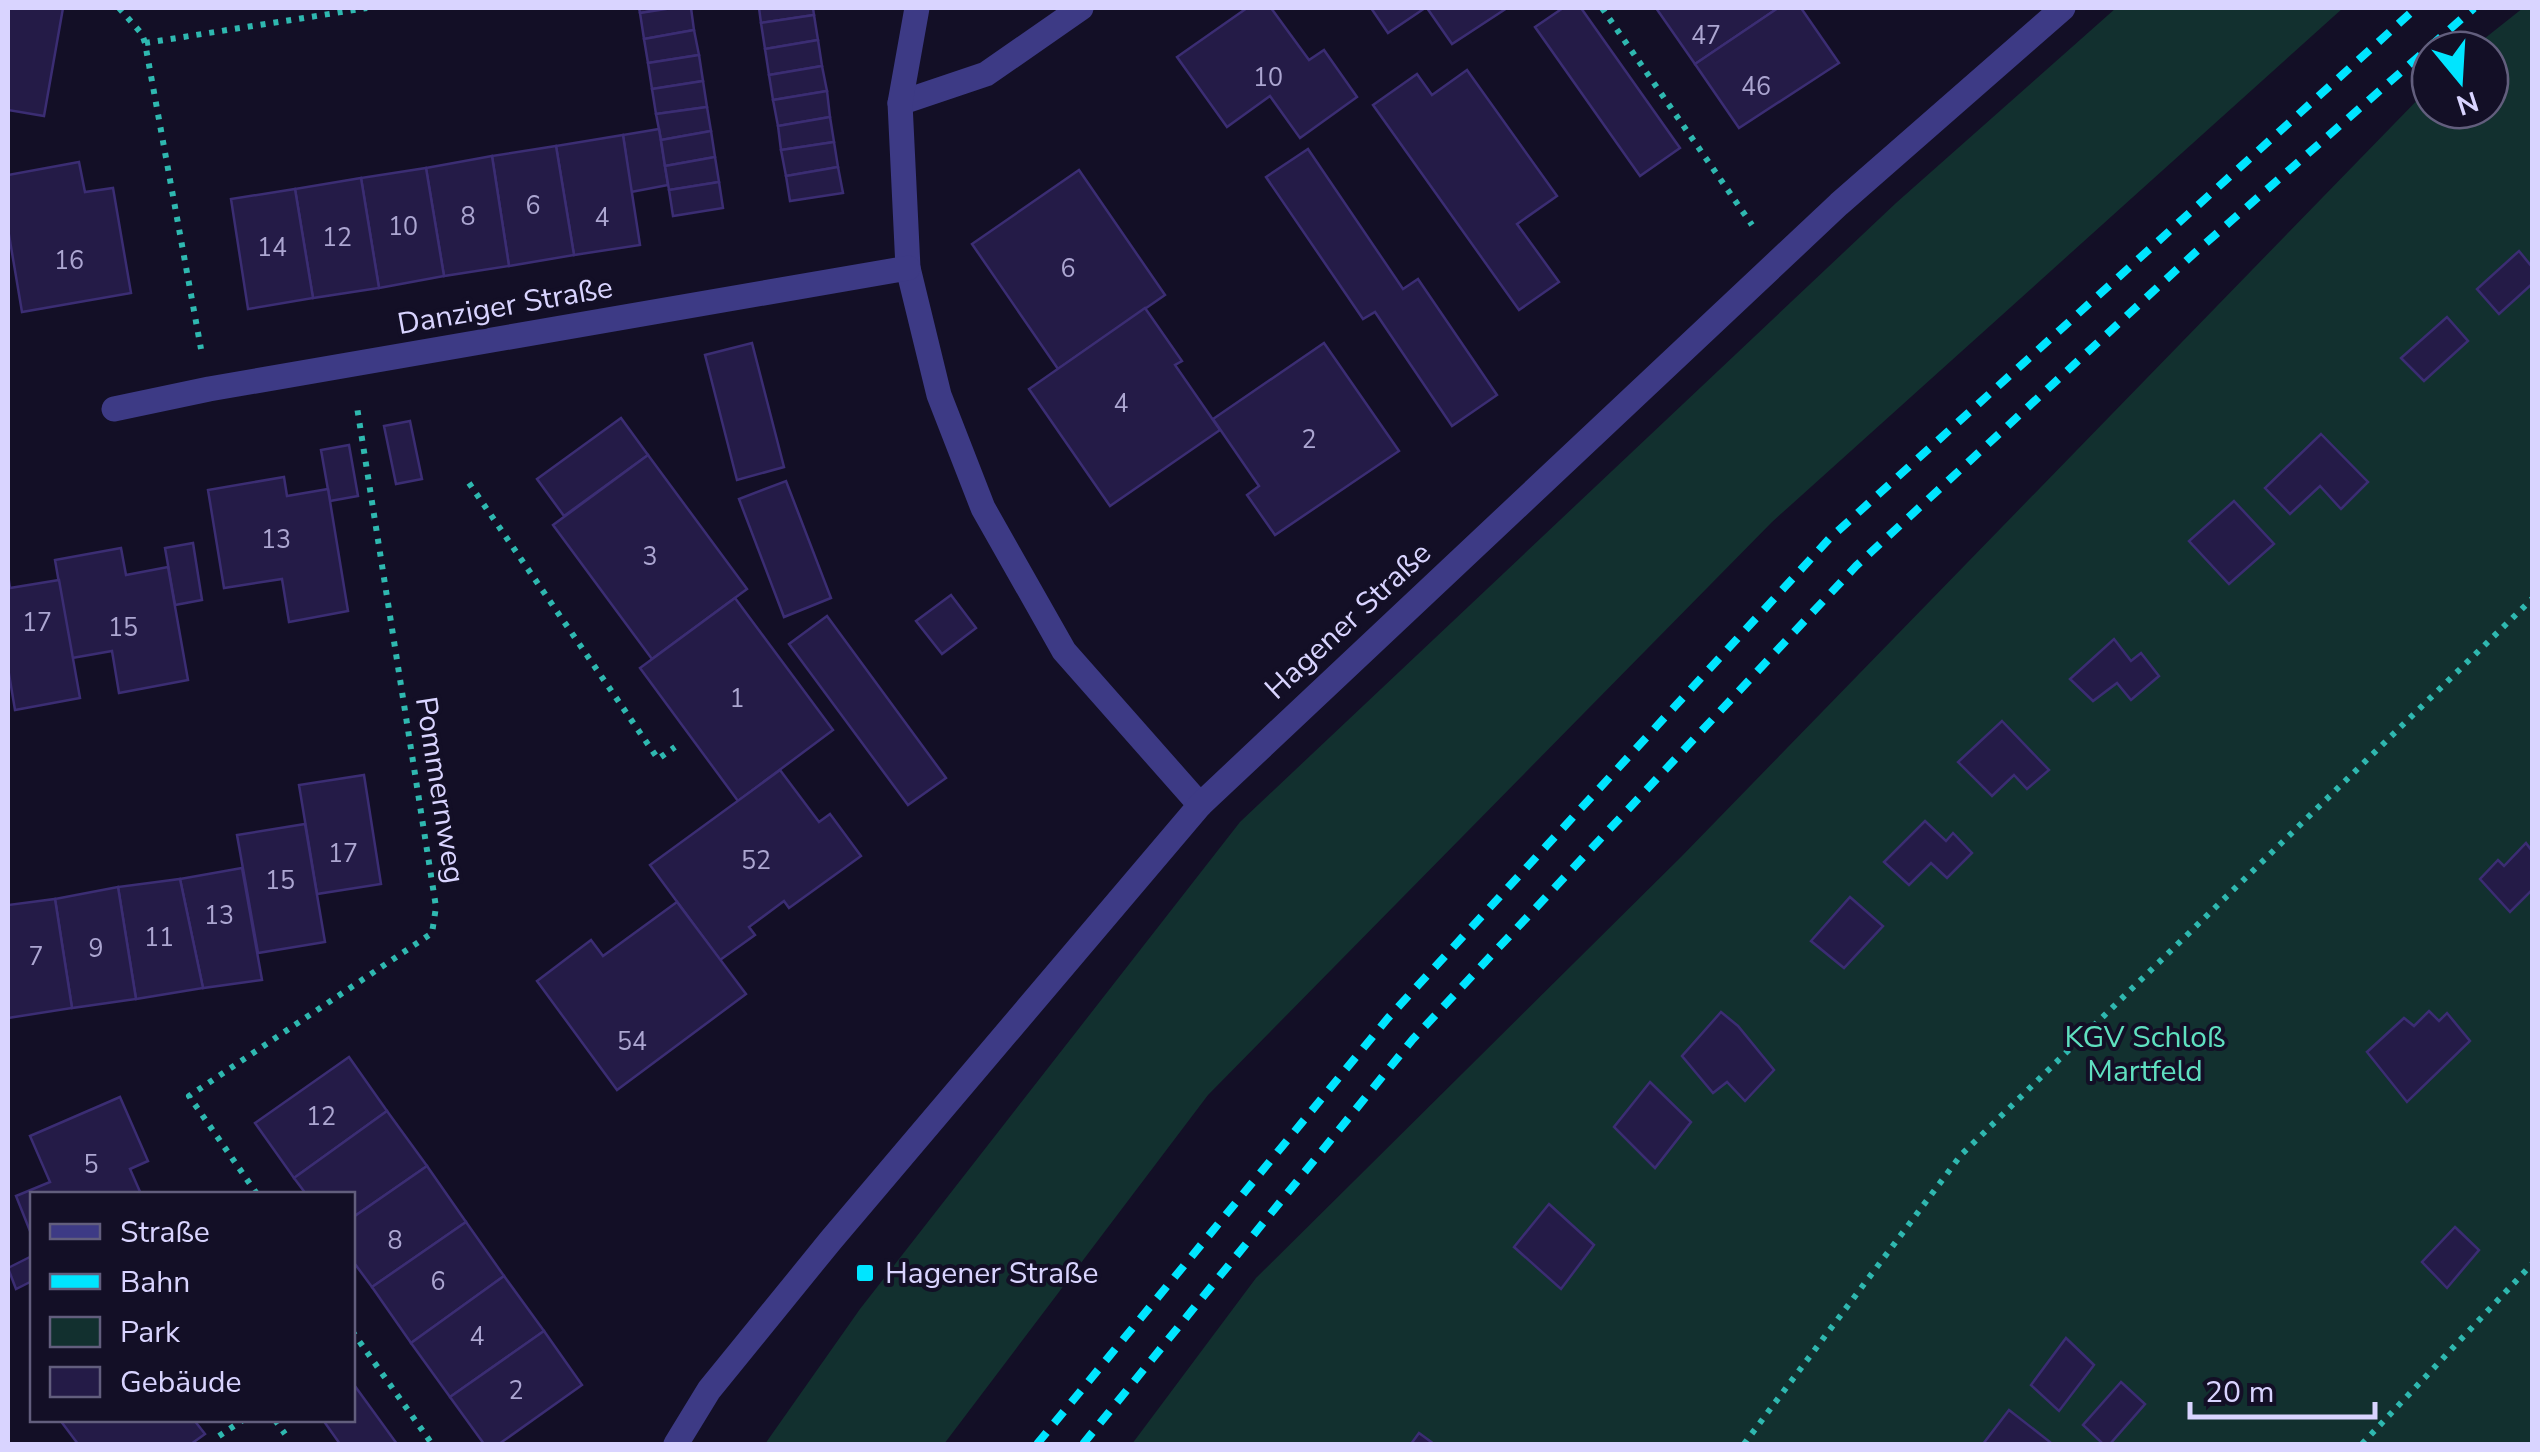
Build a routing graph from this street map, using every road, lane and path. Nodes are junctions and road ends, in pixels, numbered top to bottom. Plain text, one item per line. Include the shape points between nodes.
1 (119, 8) edge
2 (367, 8) edge
3 (917, 8) edge
4 (1081, 8) edge
5 (1602, 8) edge
6 (2063, 8) edge
7 (144, 42) junction
8 (900, 103) junction
9 (1778, 263) junction
10 (908, 268) junction
11 (350, 366) junction
12 (208, 389) junction
13 (114, 409) dead end
14 (468, 482) dead end
15 (2532, 599) edge
16 (676, 747) dead end
17 (1200, 805) junction
18 (257, 1192) edge
19 (2532, 1264) edge
20 (355, 1338) edge
21 (240, 1422) edge
22 (276, 1422) edge
23 (285, 1434) dead end
24 (219, 1436) dead end
25 (432, 1444) edge
26 (676, 1444) edge
27 (1744, 1444) edge
28 (2362, 1444) edge

1 - 7 path
2 - 7 path
3 - 8 street
4 - 8 street via 986,74
5 - 9 path
6 - 9 street, Hagener Straße
7 - 12 path
8 - 10 street
9 - 17 street, Hagener Straße
10 - 11 street, Danziger Straße
10 - 17 street via 939,396 983,508 1064,651
11 - 12 street, Danziger Straße
11 - 18 path, Pommernweg via 436,907 432,933 189,1096
12 - 13 street, Danziger Straße
14 - 16 path via 658,759
15 - 27 path via 1961,1155
17 - 26 street, Hagener Straße via 831,1240 709,1390
19 - 28 path
20 - 25 path
21 - 24 path
22 - 23 path

